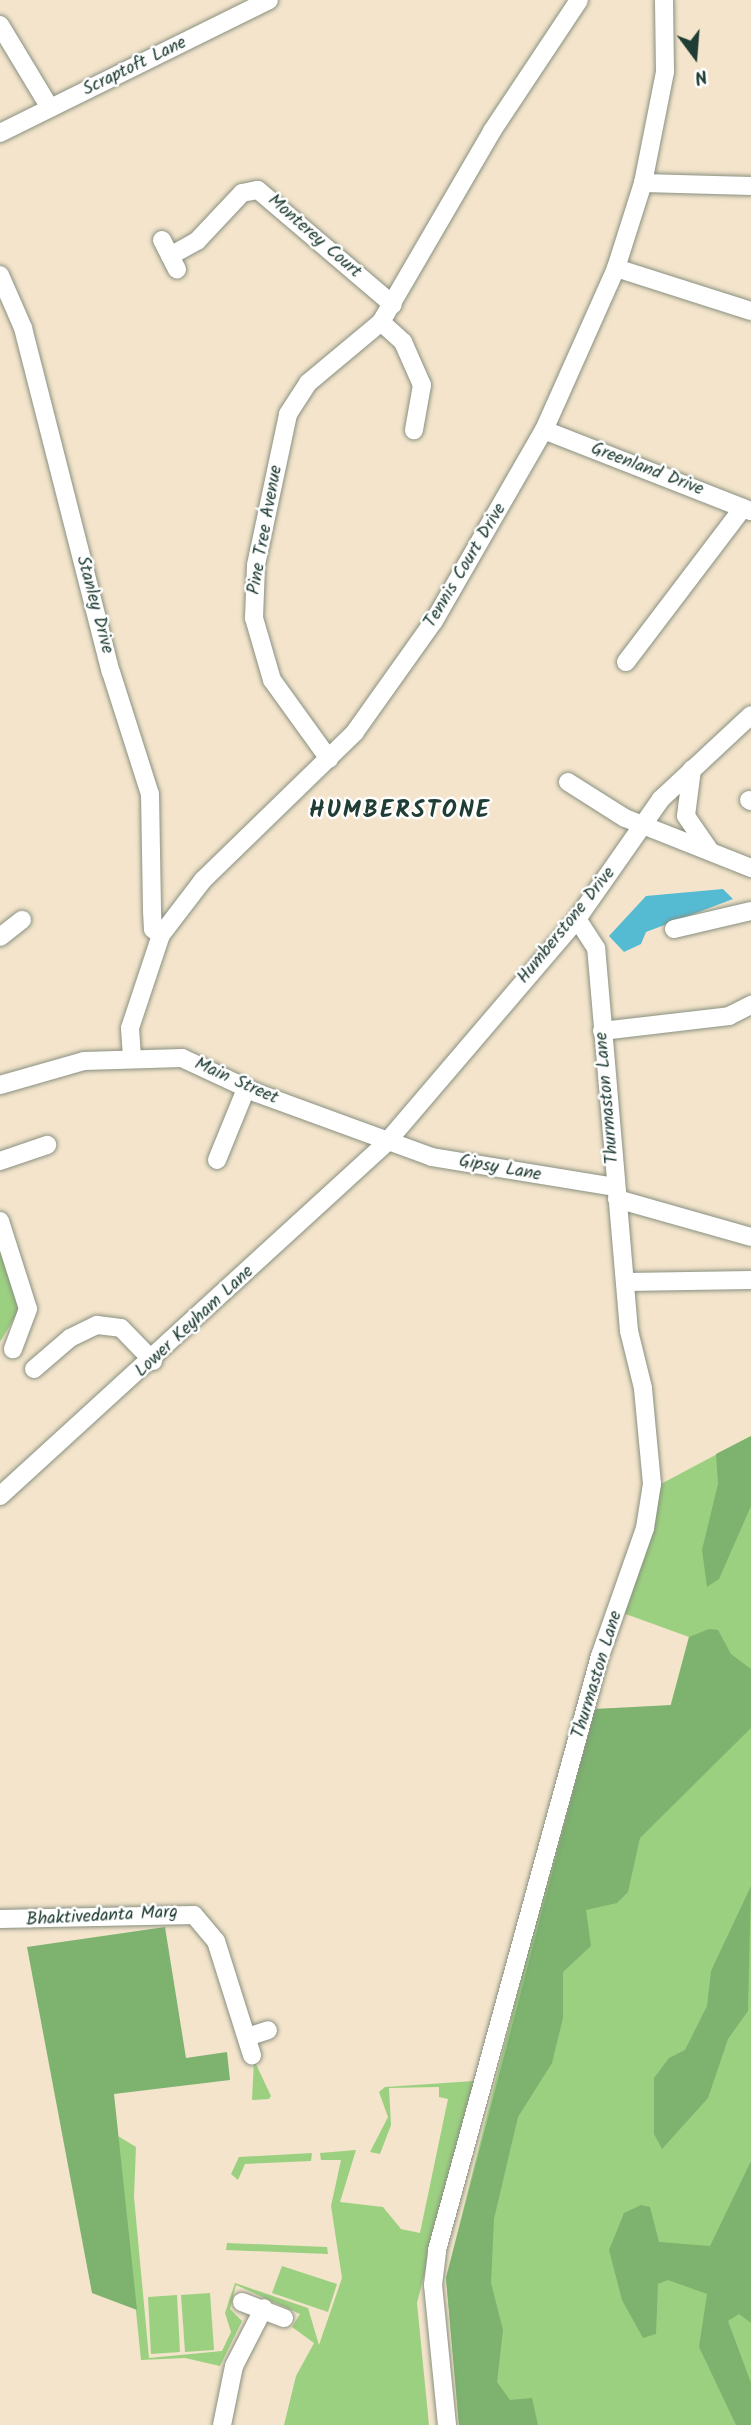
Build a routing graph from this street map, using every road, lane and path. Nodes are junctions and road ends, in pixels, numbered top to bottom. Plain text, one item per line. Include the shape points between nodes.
1 (270, 0) edge
2 (579, 0) edge
3 (664, 0) edge
4 (0, 25) edge
5 (50, 108) junction
6 (0, 133) edge
7 (643, 183) junction
8 (751, 186) edge
9 (170, 255) dead end
10 (616, 268) junction
11 (0, 275) edge
12 (393, 305) junction
13 (751, 311) edge
14 (381, 322) junction
15 (414, 430) dead end
16 (544, 430) junction
17 (747, 509) edge
18 (626, 662) dead end
19 (751, 715) edge
20 (328, 759) junction
21 (692, 765) junction
22 (568, 782) dead end
23 (643, 824) junction
24 (712, 853) junction
25 (751, 868) edge
26 (751, 911) edge
27 (577, 919) junction
28 (22, 920) dead end
29 (674, 929) dead end
30 (161, 935) junction
31 (0, 937) edge
32 (751, 1005) edge
33 (602, 1031) junction
34 (132, 1057) junction
35 (0, 1085) edge
36 (246, 1089) junction
37 (386, 1143) junction
38 (47, 1145) dead end
39 (217, 1160) dead end
40 (0, 1161) edge
41 (616, 1193) junction
42 (0, 1221) edge
43 (751, 1237) edge
44 (751, 1280) edge
45 (626, 1282) junction
46 (13, 1349) dead end
47 (153, 1361) junction
48 (34, 1368) dead end
49 (0, 1496) edge
50 (0, 1919) edge
51 (268, 2030) dead end
52 (247, 2037) junction
53 (252, 2055) dead end
54 (242, 2302) dead end
55 (264, 2308) junction
56 (284, 2318) dead end
57 (222, 2425) edge
58 (447, 2425) edge

1 - 5 street, Scraptoft Lane
2 - 12 street, Pine Tree Avenue via 492,131
3 - 7 street, Tennis Court Drive via 665,72
4 - 5 street
5 - 6 street, Scraptoft Lane
7 - 8 street
7 - 10 street, Tennis Court Drive
9 - 12 street, Monterey Court via 197,241 242,193 257,190
10 - 13 street
10 - 16 street, Tennis Court Drive
11 - 30 street, Stanley Drive via 23,328 111,672 150,794 153,929
12 - 14 street, Pine Tree Avenue
14 - 15 street via 403,342 422,385
14 - 20 street, Pine Tree Avenue via 308,383 291,406 255,573 254,618 266,667
16 - 17 street, Greenland Drive
16 - 20 street, Tennis Court Drive via 434,621
17 - 18 street
19 - 21 street, Humberstone Drive
20 - 30 street, Tennis Court Drive via 203,880
21 - 23 street, Humberstone Drive
21 - 24 street via 686,816
22 - 23 street
23 - 24 street
23 - 27 street, Humberstone Drive
24 - 25 street
26 - 29 street
27 - 33 street, Thurmaston Lane via 596,948
27 - 37 street, Humberstone Drive
28 - 31 street
30 - 34 street, Tennis Court Drive via 130,1028
32 - 33 street via 729,1016
33 - 41 street, Thurmaston Lane
34 - 35 street, Main Street via 63,1064
34 - 36 street, Main Street via 191,1061
36 - 37 street, Main Street
36 - 39 street
37 - 41 street, Gipsy Lane
37 - 47 street, Lower Keyham Lane
38 - 40 street
41 - 43 street, Gipsy Lane
41 - 45 street, Thurmaston Lane
42 - 46 street via 28,1309
44 - 45 street
45 - 58 street, Thurmaston Lane via 652,1485 645,1528 600,1656 437,2250 433,2285
47 - 48 street via 121,1328 97,1325 70,1338
47 - 49 street, Lower Keyham Lane
50 - 52 street, Bhaktivedanta Marg via 194,1915 216,1941
51 - 52 street
52 - 53 street, Bhaktivedanta Marg
54 - 55 street
55 - 56 street
55 - 57 street via 234,2366

